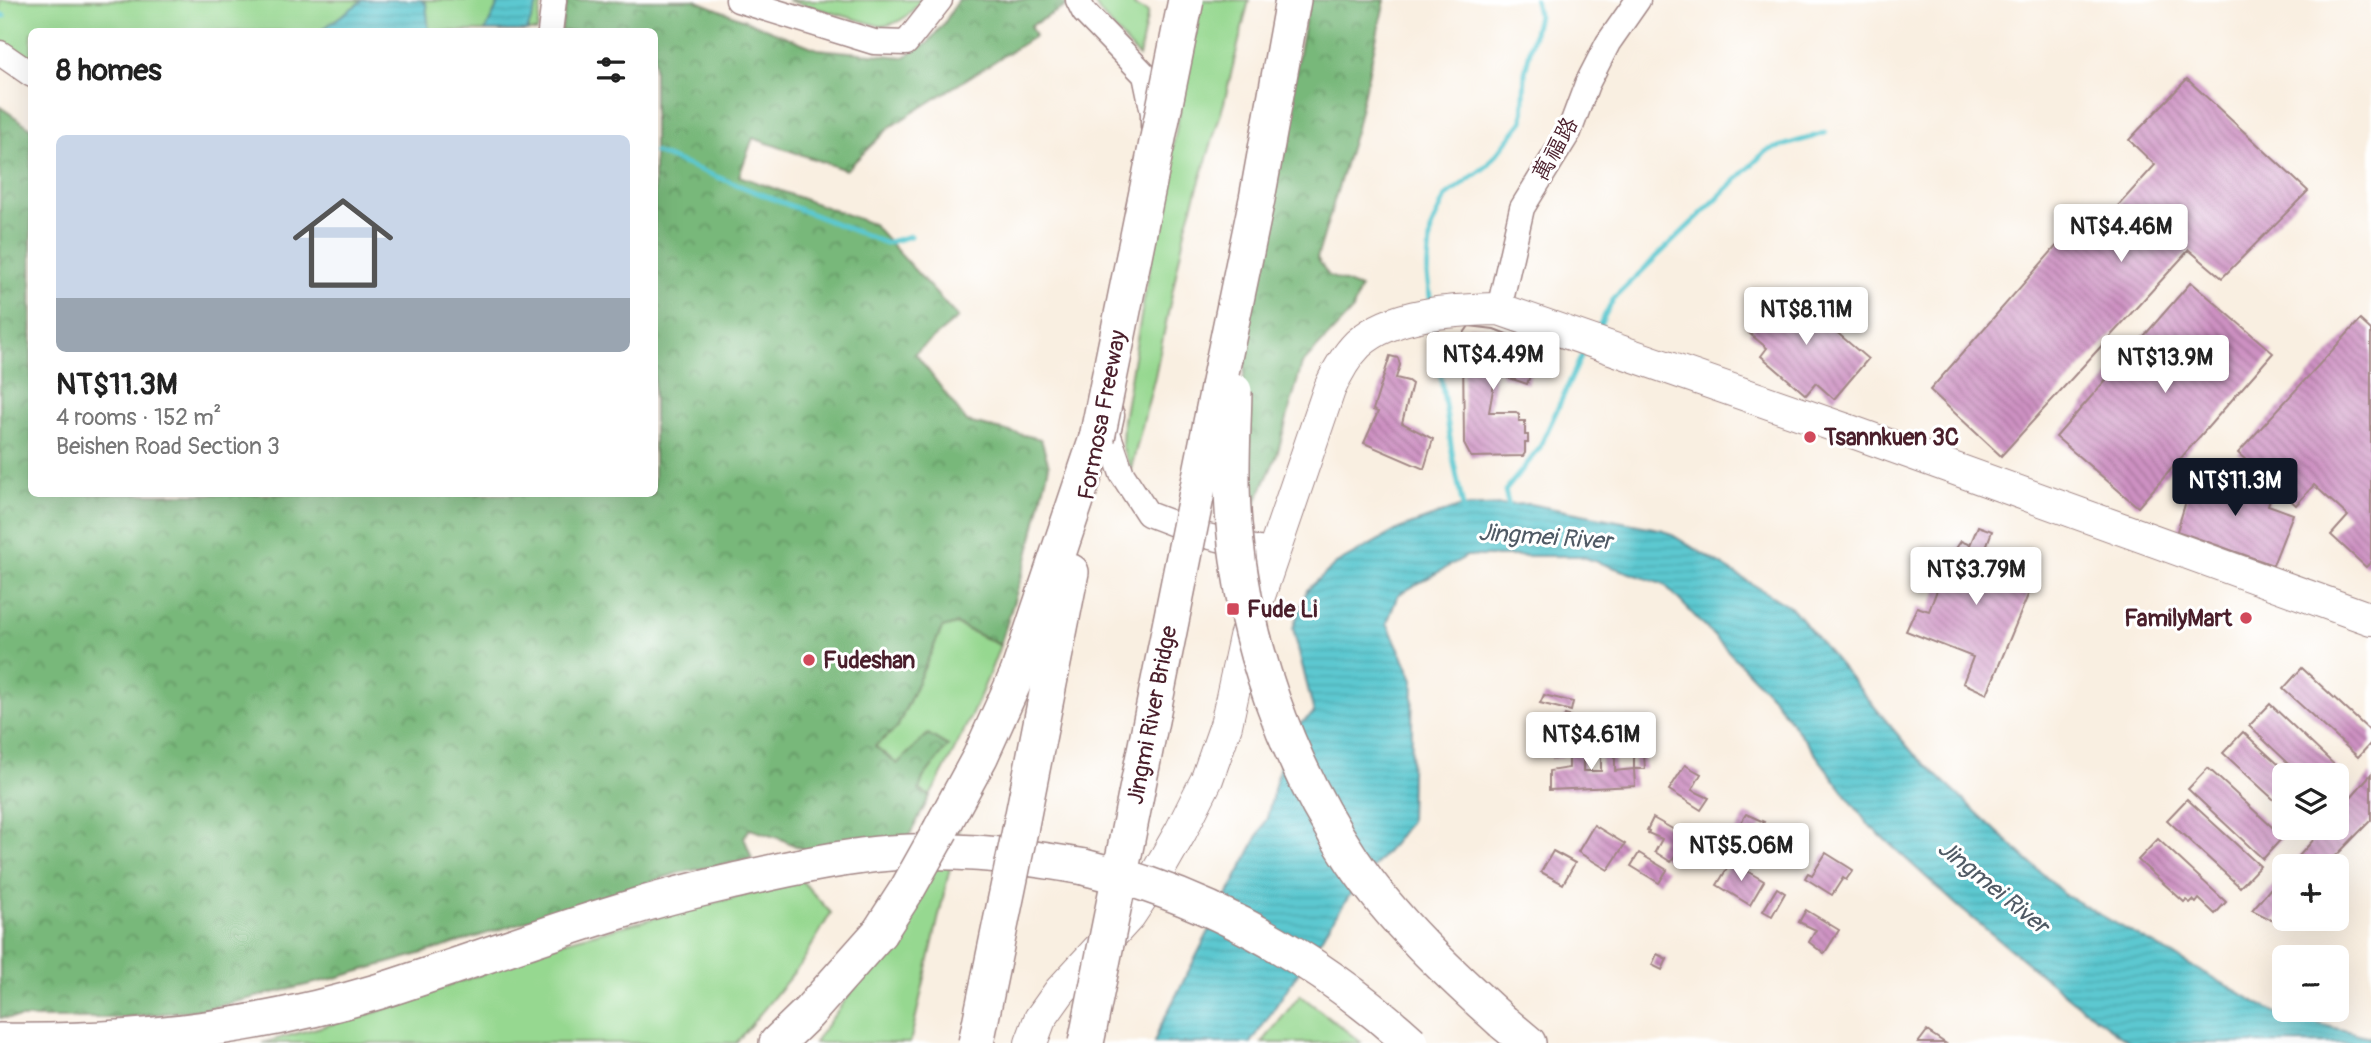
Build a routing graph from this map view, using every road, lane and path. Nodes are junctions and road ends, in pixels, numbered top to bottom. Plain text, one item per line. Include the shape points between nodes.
1 (554, 0) edge
2 (738, 0) edge
3 (940, 0) edge
4 (1078, 0) edge
5 (1186, 0) edge
6 (1293, 0) edge
7 (1638, 0) edge
8 (551, 28) edge
9 (0, 53) edge
10 (28, 72) edge
11 (1499, 309) junction
12 (1226, 389) junction
13 (1274, 553) junction
14 (2371, 619) edge
15 (1034, 677) junction
16 (810, 1026) edge
17 (1517, 1036) edge
18 (0, 1041) edge
19 (777, 1043) edge
20 (976, 1043) edge
21 (1031, 1043) edge
22 (1086, 1043) edge
23 (1411, 1043) edge

1 - 8 street
2 - 3 street via 874,42 906,43
4 - 13 street via 1084,12 1146,75 1153,113 1152,181 1108,433 1122,474 1148,514 1203,535
5 - 15 highway, Formosa Freeway, bridge via 1097,438
6 - 12 highway
7 - 11 street, 萬福路 via 1608,43 1569,132 1522,208
9 - 10 street
11 - 13 main road via 1447,311 1407,320 1359,343 1329,390
11 - 14 main road
12 - 17 highway, bridge via 1238,562 1259,657 1301,769 1353,860 1385,903 1441,965
12 - 22 highway, Jingmi River Bridge, bridge
13 - 21 main road, bridge via 1245,637 1221,744 1181,831 1129,916 1060,991 1040,1019
15 - 16 highway, bridge via 979,757 908,888
15 - 20 highway, bridge via 1020,830
16 - 19 highway
18 - 23 highway, bridge via 150,1037 310,1009 634,906 779,871 917,852 990,853 1084,867 1144,883 1237,921 1283,946 1330,977

